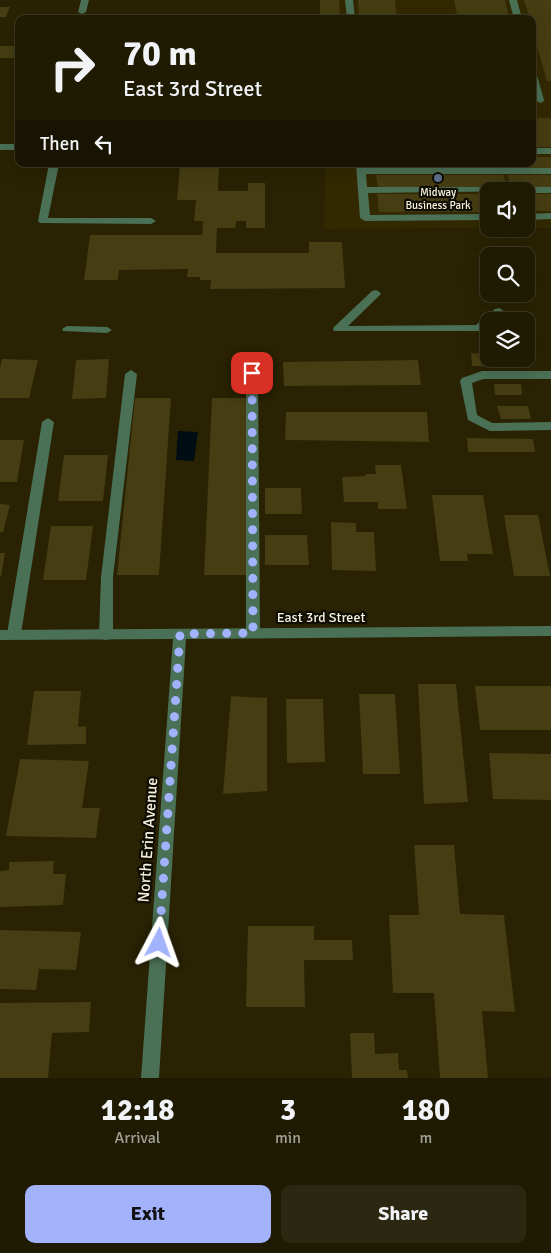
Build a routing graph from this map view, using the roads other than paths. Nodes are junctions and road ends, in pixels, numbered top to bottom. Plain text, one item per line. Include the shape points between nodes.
1 (85, 0) edge
2 (349, 0) edge
3 (513, 0) edge
4 (82, 12) dead end
5 (350, 15) edge
6 (517, 15) edge
7 (536, 86) edge
8 (540, 100) dead end
9 (0, 147) edge
10 (15, 147) edge
11 (536, 151) edge
12 (551, 151) edge
13 (53, 167) edge
14 (361, 168) edge
15 (551, 171) edge
16 (363, 190) junction
17 (551, 190) edge
18 (551, 216) edge
19 (480, 217) edge
20 (535, 217) edge
21 (152, 221) dead end
22 (376, 293) dead end
23 (499, 311) dead end
24 (67, 329) dead end
25 (107, 330) dead end
26 (252, 373) dead end
27 (131, 374) dead end
28 (551, 375) edge
29 (48, 422) dead end
30 (551, 426) edge
31 (551, 631) edge
32 (253, 633) junction
33 (180, 634) junction
34 (7, 635) edge
35 (106, 635) junction
36 (150, 1078) edge

1 - 4 street
2 - 5 street
3 - 6 street
7 - 8 street
9 - 10 street
11 - 12 street
13 - 21 street via 43,221
14 - 15 street
14 - 16 street
16 - 17 street
16 - 19 street via 365,218
18 - 20 street
22 - 23 street via 338,330 479,328
24 - 25 street
26 - 32 street
27 - 35 street via 107,577
28 - 30 street via 482,375 466,381 472,417 490,426
29 - 34 street
31 - 32 street, East 3rd Street
32 - 33 street, East 3rd Street
33 - 35 street, East 3rd Street
33 - 36 street, North Erin Avenue
34 - 35 street, East 3rd Street

